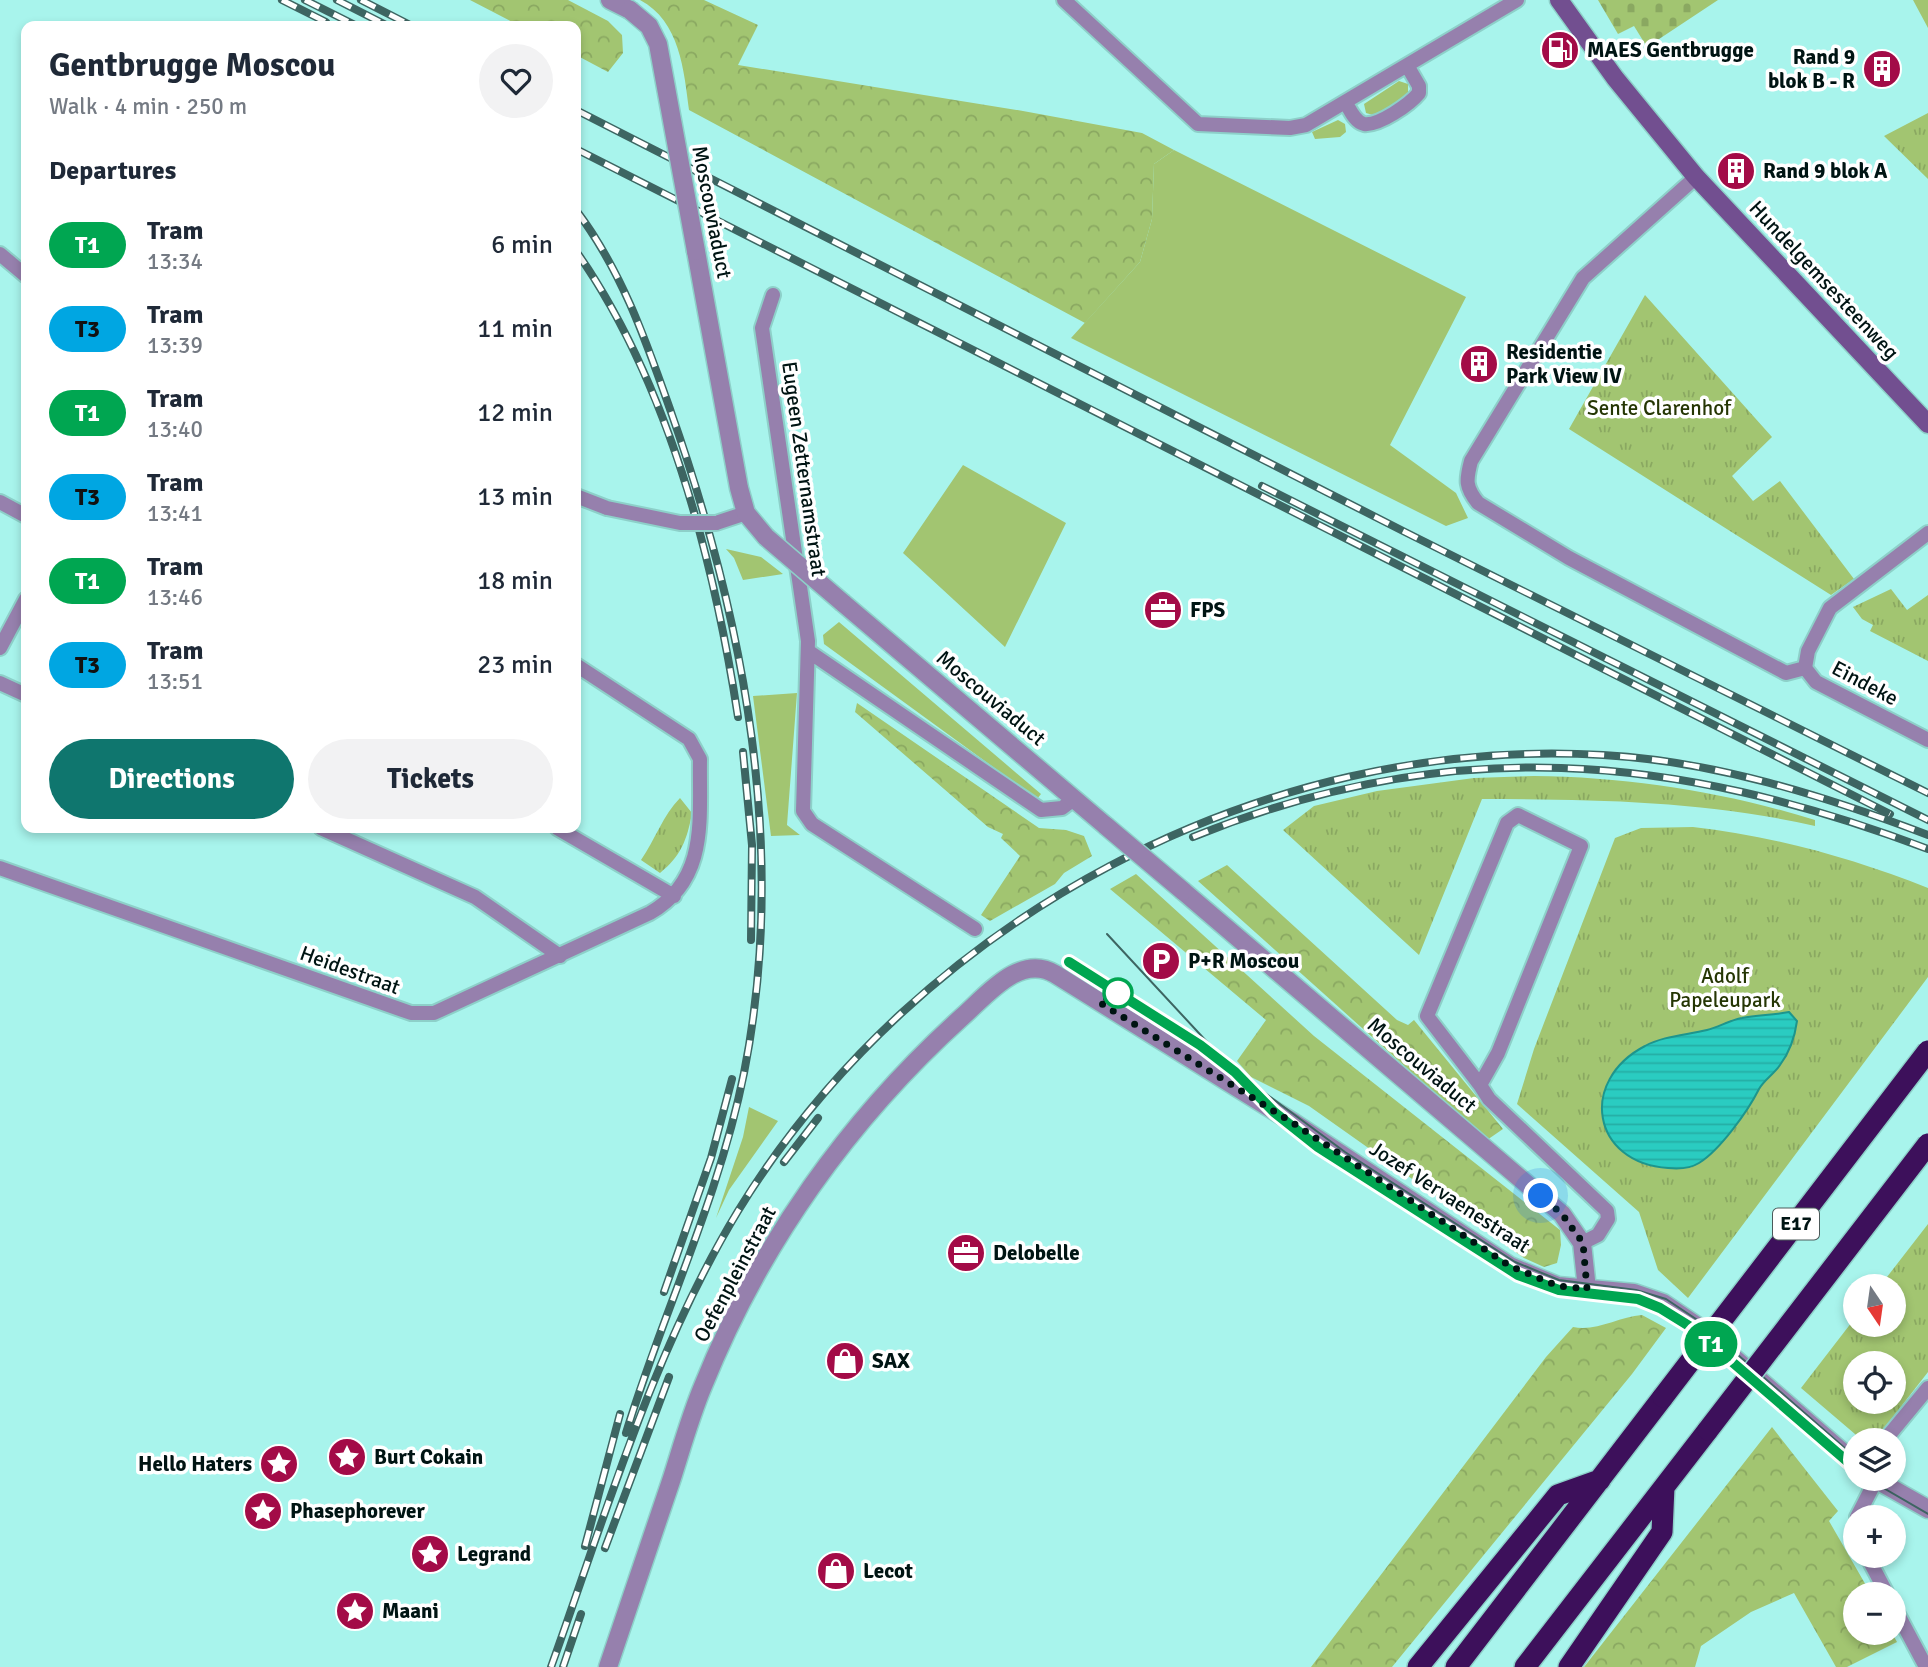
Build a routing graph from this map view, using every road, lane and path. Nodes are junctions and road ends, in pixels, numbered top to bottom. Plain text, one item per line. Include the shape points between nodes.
1 (610, 0) edge
2 (1064, 0) edge
3 (1517, 0) edge
4 (1559, 0) edge
5 (1408, 67) junction
6 (1346, 103) junction
7 (1696, 177) junction
8 (0, 254) edge
9 (21, 271) edge
10 (772, 295) dead end
11 (1928, 424) edge
12 (581, 498) edge
13 (0, 502) edge
14 (21, 513) edge
15 (746, 513) junction
16 (1928, 533) edge
17 (21, 608) edge
18 (0, 648) edge
19 (808, 651) junction
20 (581, 668) edge
21 (1805, 668) junction
22 (0, 683) edge
23 (21, 693) edge
24 (1928, 740) edge
25 (1074, 799) junction
26 (332, 833) edge
27 (566, 833) edge
28 (0, 868) edge
29 (674, 896) junction
30 (975, 929) dead end
31 (560, 956) junction
32 (1015, 973) joint
33 (1928, 1051) edge
34 (1480, 1085) junction
35 (1928, 1144) edge
36 (1583, 1243) junction
37 (1587, 1289) junction
38 (1928, 1388) edge
39 (1895, 1428) edge
40 (1843, 1453) edge
41 (1600, 1480) junction
42 (1664, 1487) junction
43 (1897, 1491) edge
44 (1928, 1509) edge
45 (1906, 1629) edge
46 (608, 1667) edge
47 (1418, 1667) edge
48 (1456, 1667) edge
49 (1525, 1667) edge
50 (1569, 1667) edge
51 (1926, 1667) edge

1 - 15 street, Moscouviaduct, bridge via 649,26 658,44
2 - 6 street via 1198,124 1297,127
3 - 5 street
4 - 7 main road, Hundelgemsesteenweg
5 - 6 street
5 - 6 street via 1419,93 1394,111 1364,124
7 - 11 main road, Hundelgemsesteenweg
7 - 21 street via 1583,278 1471,461 1465,481 1478,503 1592,571 1786,673
8 - 9 street
10 - 19 street, Eugeen Zetternamstraat via 762,328
12 - 15 street, bridge via 680,523 716,523
13 - 14 street
15 - 25 street, Moscouviaduct, bridge via 766,537
16 - 21 street, Eindeke via 1830,608 1808,651
17 - 18 street
19 - 25 street via 1041,810 1062,808
19 - 30 street, Eugeen Zetternamstraat via 803,811 807,819
20 - 29 street via 689,738 697,749 699,837 694,866
21 - 24 street, Eindeke via 1816,681
22 - 23 street
25 - 36 street, Moscouviaduct, bridge via 1562,1214
26 - 31 street via 475,897
27 - 29 street
28 - 31 street, Heidestraat via 411,1013 433,1013
29 - 31 street, Heidestraat via 650,913
32 - 37 street, Jozef Vervaenestraat via 1026,967 1050,971 1510,1266 1558,1286
32 - 46 street, Oefenpleinstraat via 927,1049 864,1116 811,1185 765,1259 702,1387
33 - 41 highway, E17, bridge
34 - 34 street via 1581,846 1518,815 1507,823 1427,1016
34 - 36 street via 1489,1099 1607,1211 1608,1219 1598,1235
35 - 42 highway, E17, bridge
36 - 37 street
37 - 40 street, Jozef Vervaenestraat via 1634,1293 1663,1303 1696,1325
38 - 39 street
41 - 47 highway via 1558,1495
41 - 48 highway, E17
42 - 49 highway, E17
42 - 50 highway via 1661,1532
43 - 44 street
45 - 51 street

